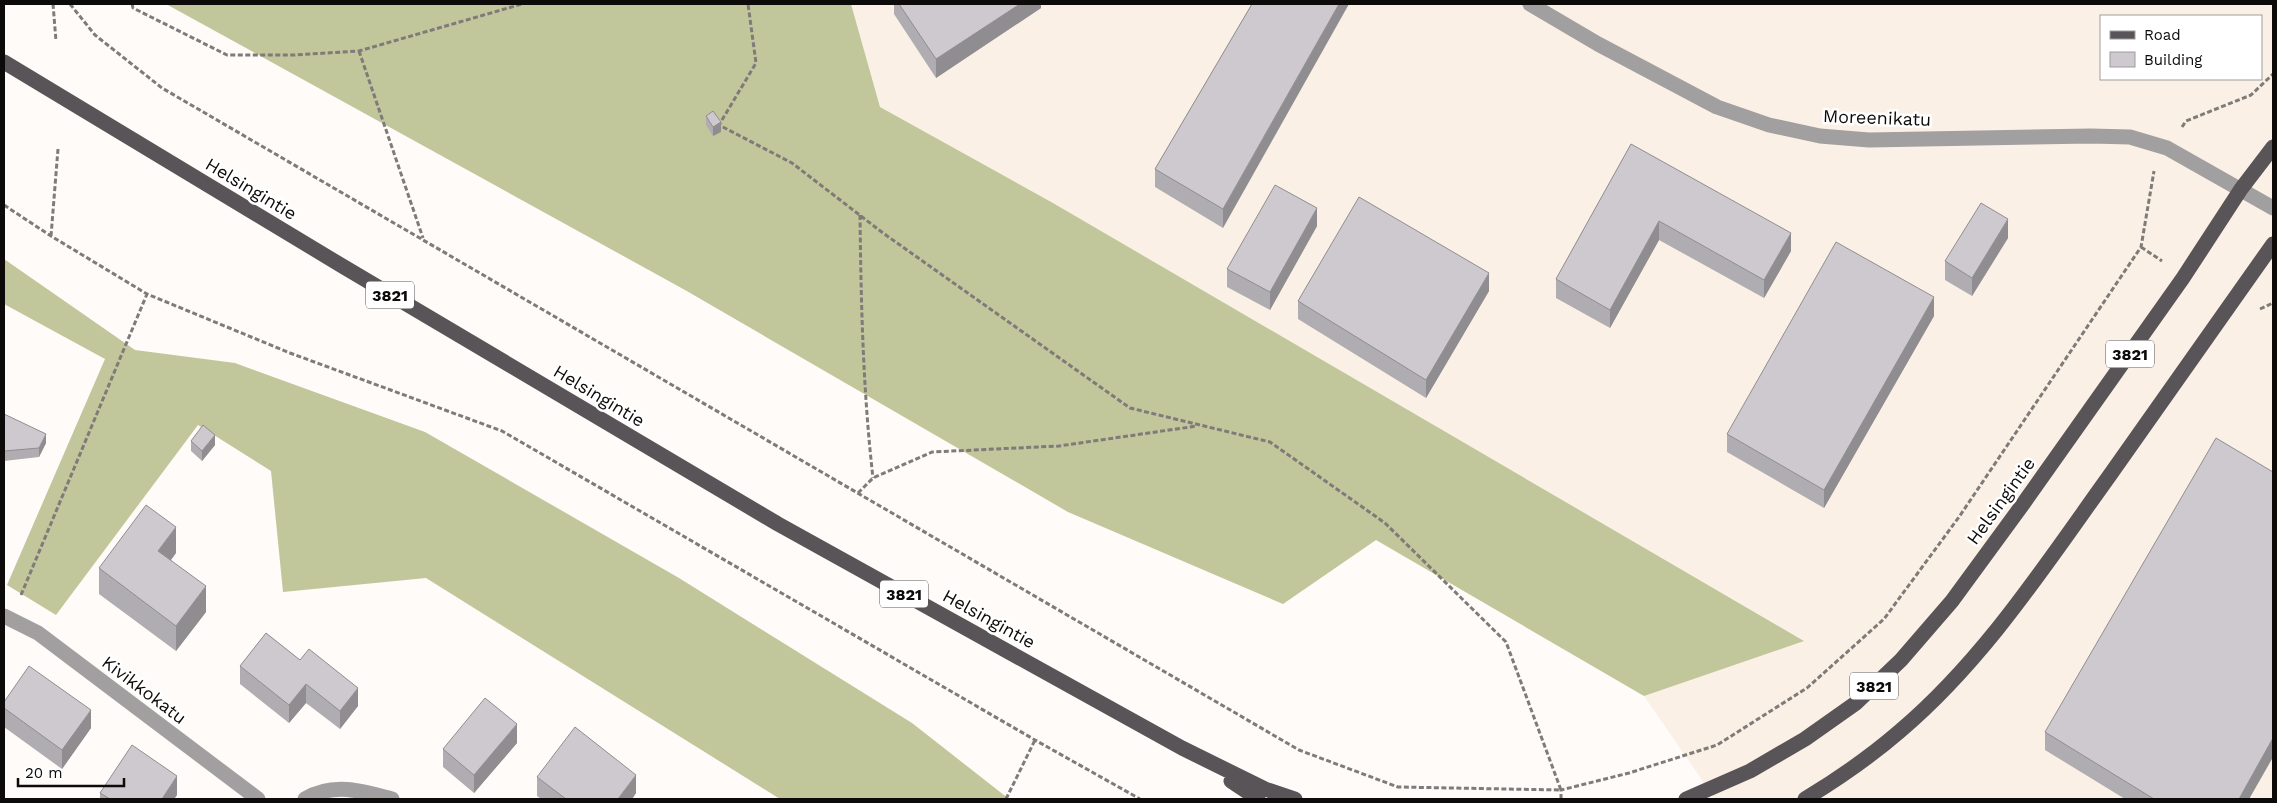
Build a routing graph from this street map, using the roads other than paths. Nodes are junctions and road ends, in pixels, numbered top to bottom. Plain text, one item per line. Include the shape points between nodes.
1 (1530, 4) edge
2 (4, 62) edge
3 (2273, 148) edge
4 (2241, 189) junction
5 (2273, 208) edge
6 (2273, 244) edge
7 (7, 618) edge
8 (1182, 748) junction
9 (258, 799) edge
10 (305, 799) edge
11 (392, 799) edge
12 (1258, 799) edge
13 (1295, 799) edge
14 (1686, 799) edge
15 (1805, 799) edge

1 - 4 street, Moreenikatu via 1717,107 1769,125 1820,136 1869,140 2130,137 2167,148
2 - 8 main road, Helsingintie / 3821 via 770,519
3 - 4 main road, Helsingintie / 3821
4 - 5 street, Moreenikatu
4 - 14 main road, Helsingintie / 3821 via 2183,278 2024,504 1952,601 1901,660 1856,703 1805,739 1750,771
6 - 15 main road, 3821 via 2036,579 1983,646 1901,731
7 - 9 street, Kivikkokatu via 38,633
8 - 12 main road, Helsingintie / 3821
8 - 13 main road, Helsingintie / 3821 via 1265,789
10 - 11 street via 333,789 360,790

